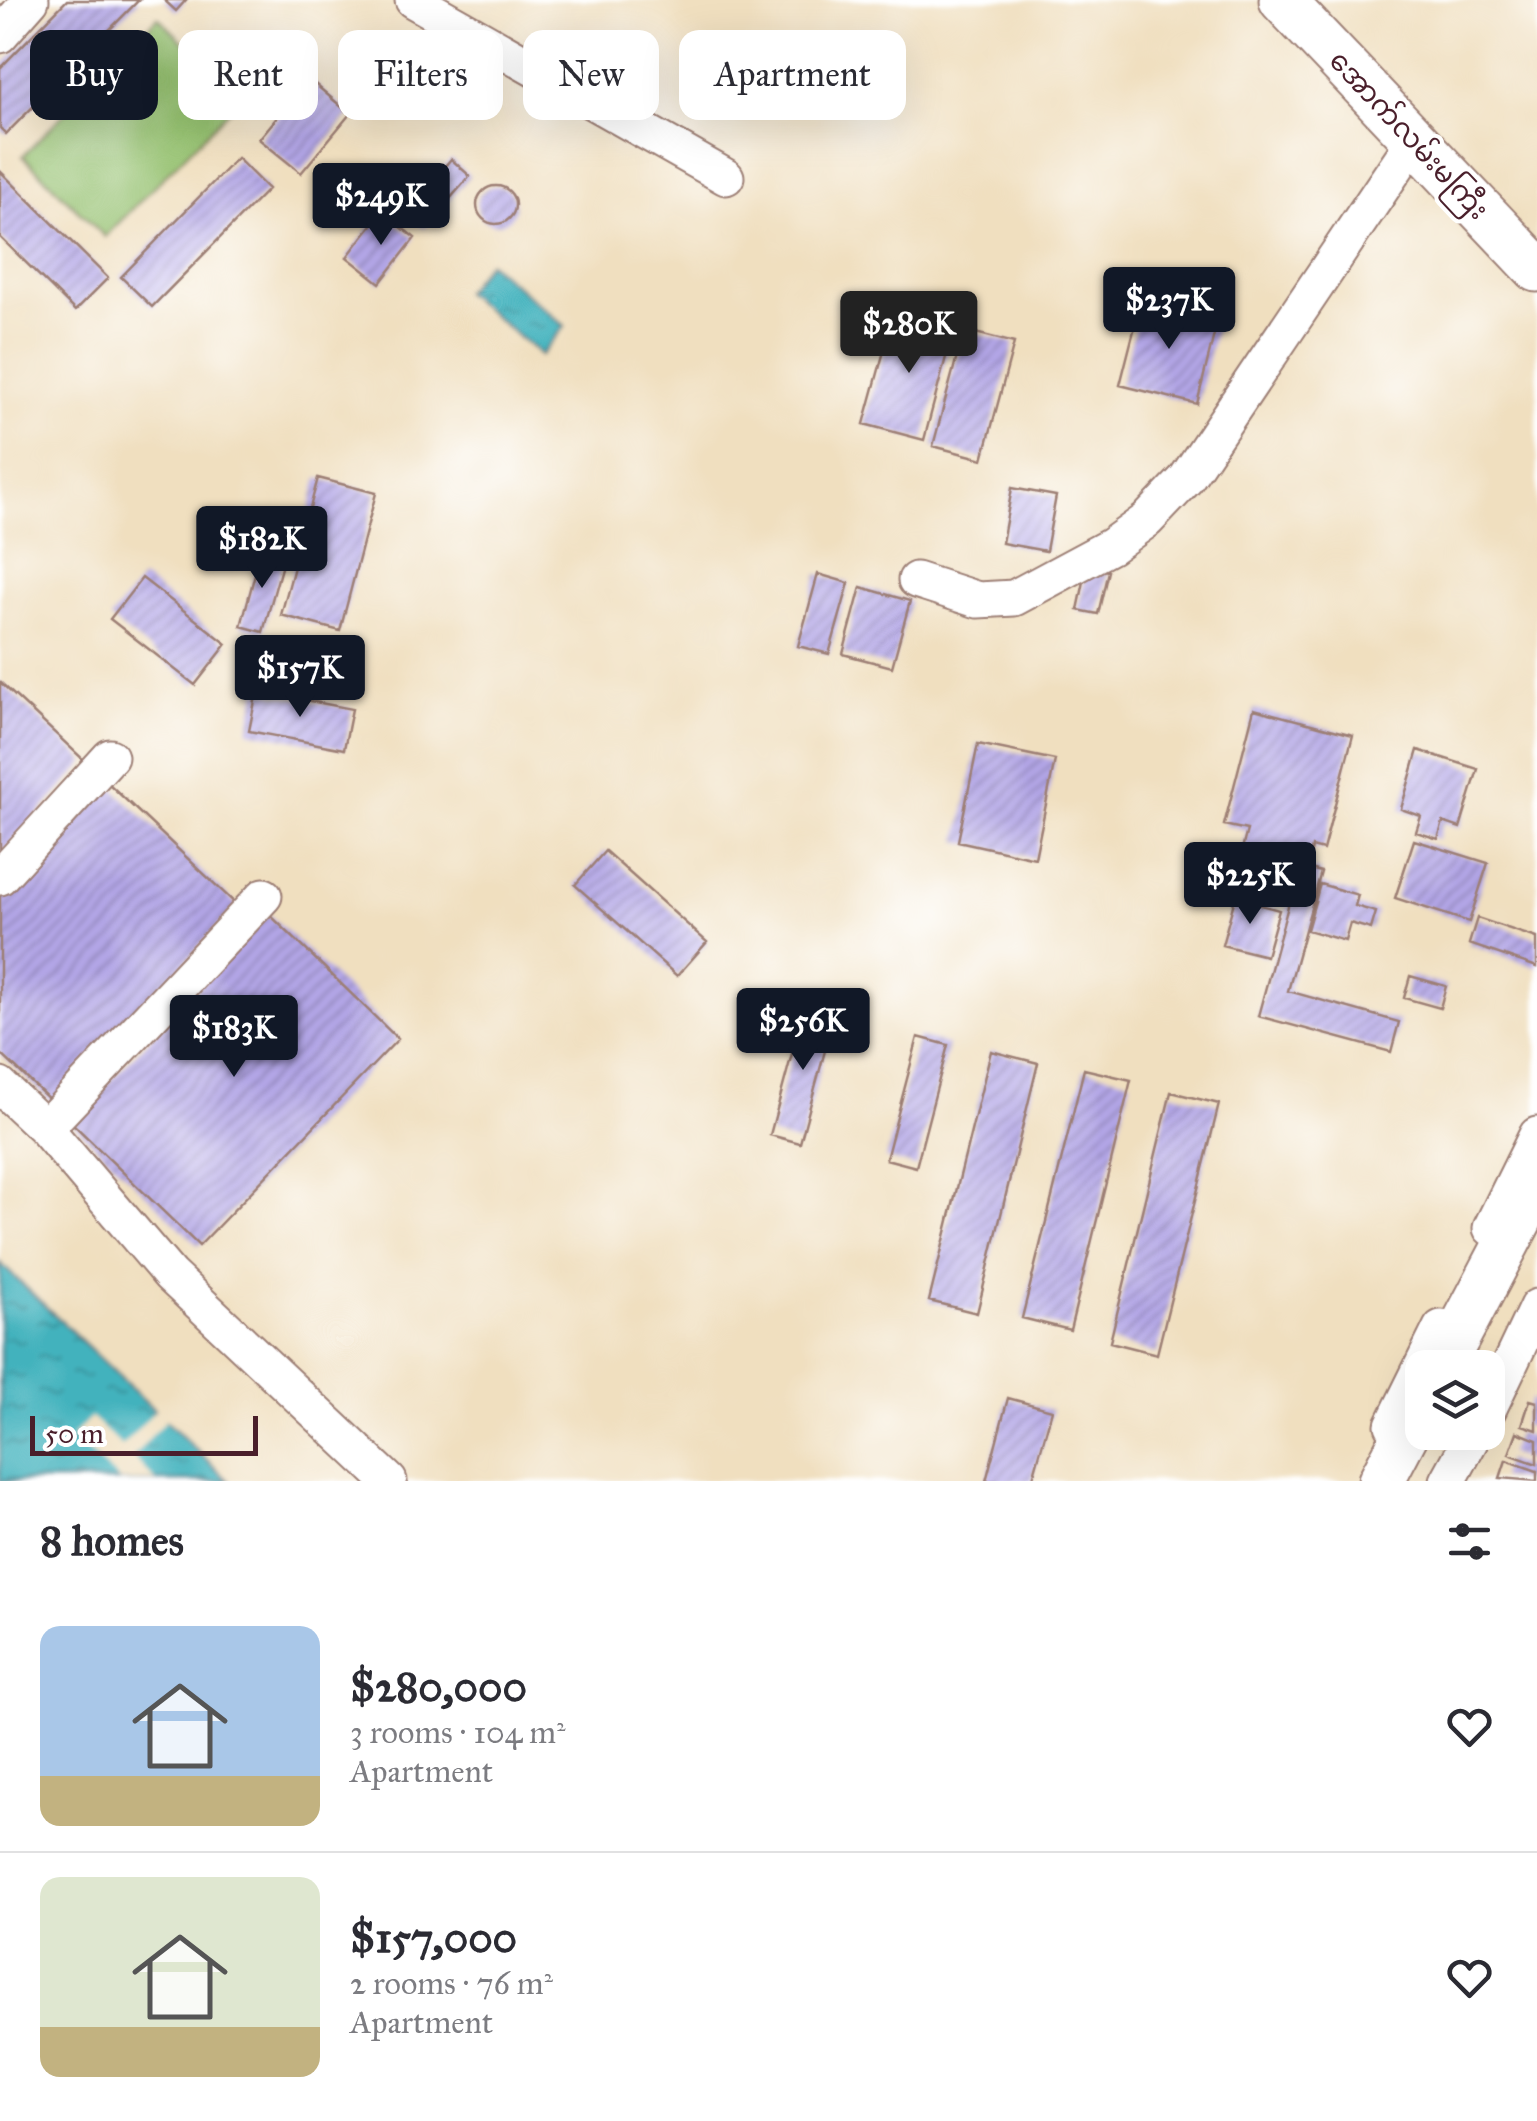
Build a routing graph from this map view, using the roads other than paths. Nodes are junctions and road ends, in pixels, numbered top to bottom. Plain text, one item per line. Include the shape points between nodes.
1 (31, 0) edge
2 (413, 0) edge
3 (1282, 0) edge
4 (0, 35) edge
5 (1413, 142) junction
6 (726, 177) dead end
7 (1537, 270) edge
8 (916, 580) dead end
9 (110, 756) dead end
10 (0, 877) edge
11 (264, 896) dead end
12 (0, 1086) edge
13 (45, 1128) junction
14 (1537, 1135) edge
15 (1537, 1186) edge
16 (1537, 1307) edge
17 (1450, 1350) edge
18 (1505, 1374) edge
19 (1405, 1435) edge
20 (1465, 1450) edge
21 (390, 1481) edge
22 (1365, 1481) edge
23 (1381, 1481) edge
24 (1448, 1481) edge

1 - 4 lane
2 - 6 lane
3 - 5 main road, အောက်လမ်းမကြီး
5 - 7 main road, အောက်လမ်းမကြီး
5 - 8 lane via 1186,480 1147,520 1014,598 978,600
9 - 10 lane
11 - 13 lane
12 - 13 lane
13 - 21 lane via 170,1274
14 - 22 lane
15 - 17 main road
16 - 18 lane
19 - 23 main road
20 - 24 lane

